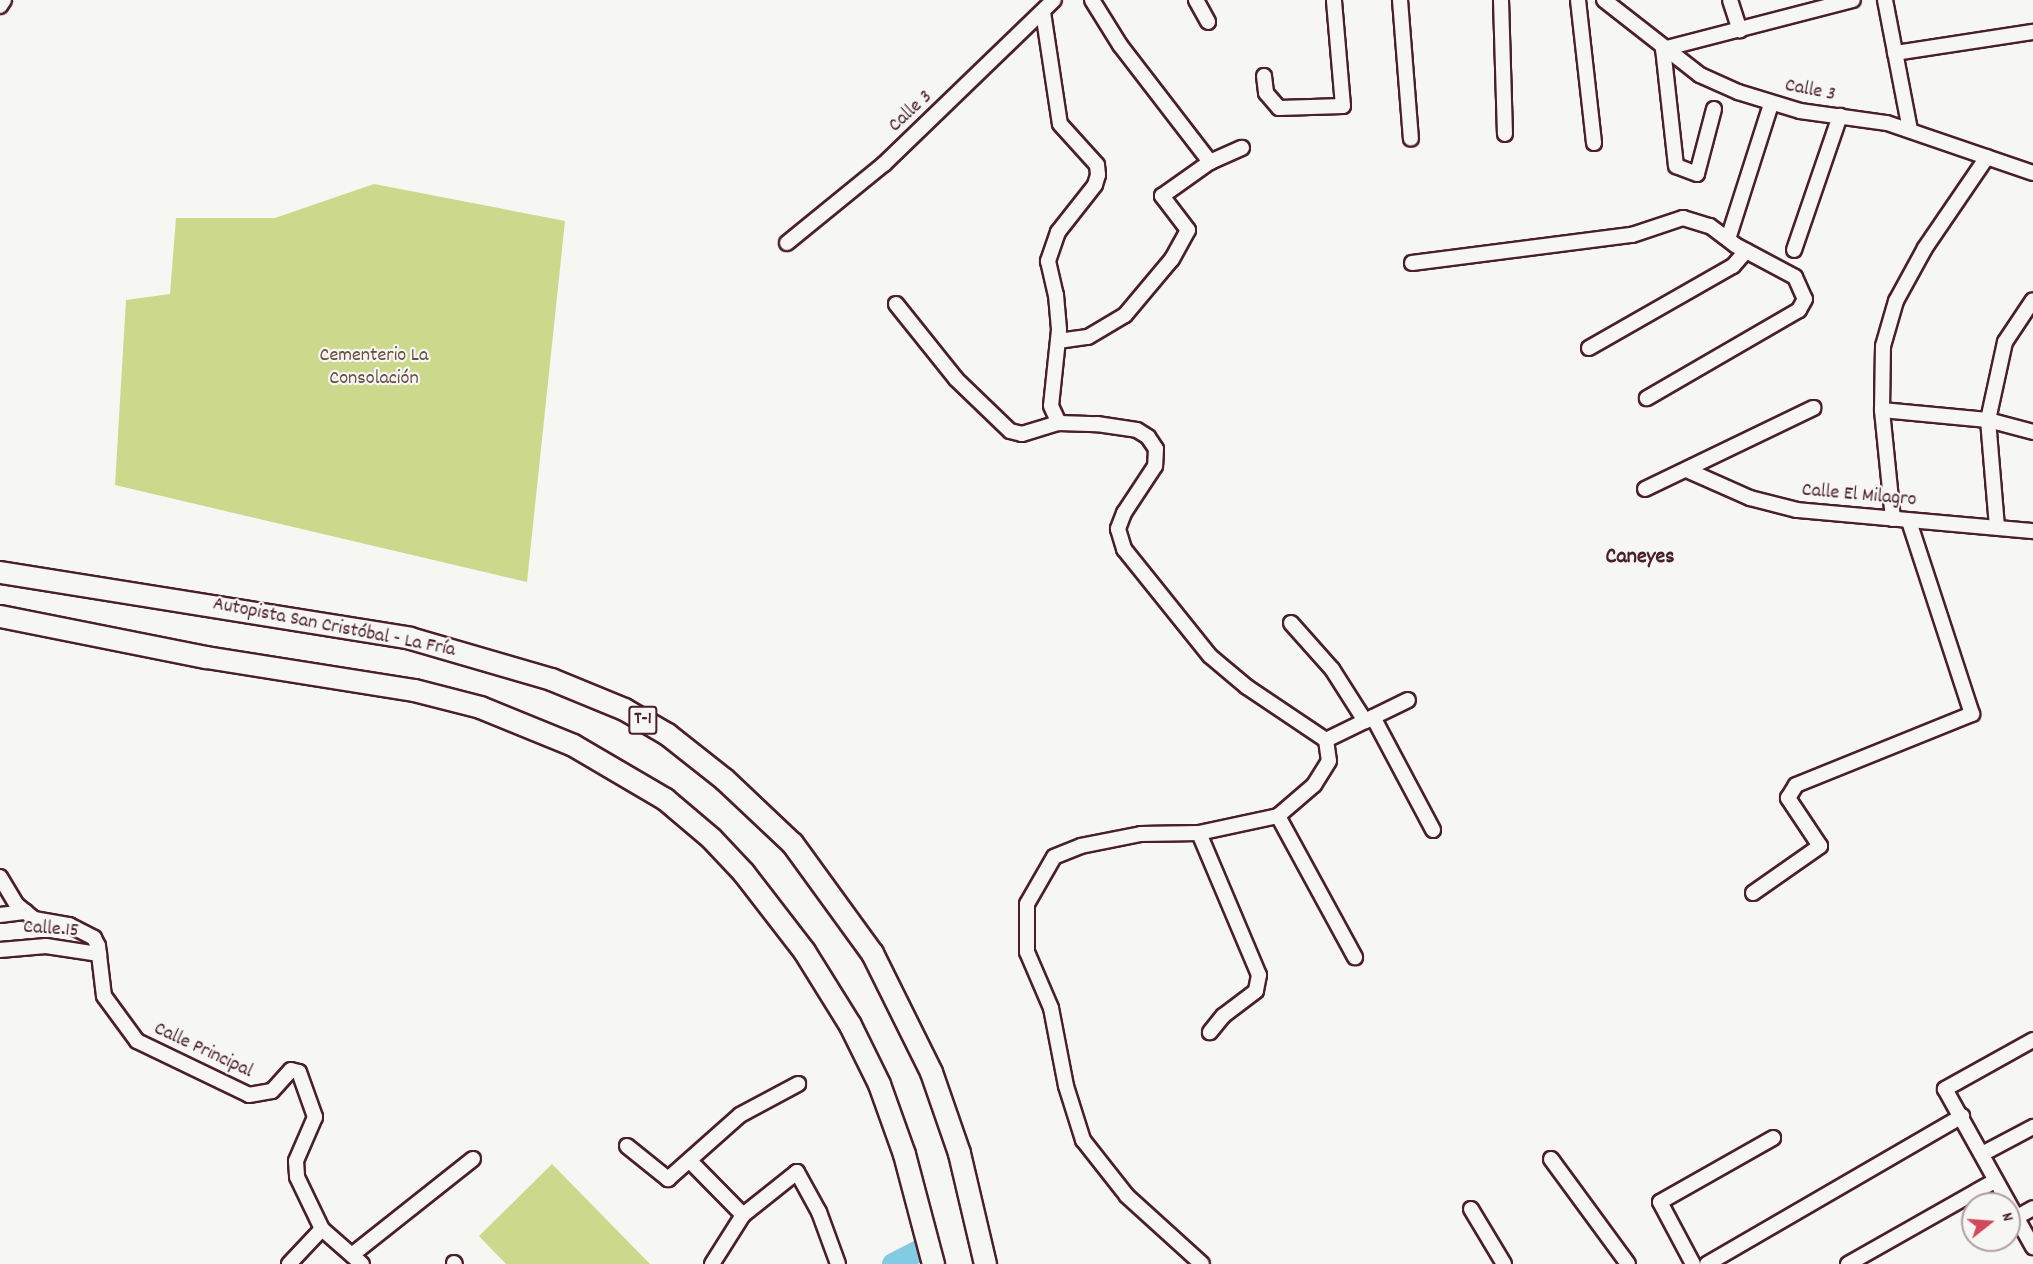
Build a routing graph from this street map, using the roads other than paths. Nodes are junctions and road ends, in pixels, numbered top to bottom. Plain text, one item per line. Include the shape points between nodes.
1 (4, 0) edge
2 (1054, 0) edge
3 (1092, 0) edge
4 (1196, 0) edge
5 (1334, 0) edge
6 (1400, 0) edge
7 (1501, 0) edge
8 (1578, 0) edge
9 (1604, 0) edge
10 (1730, 0) edge
11 (1853, 0) edge
12 (1885, 0) edge
13 (1831, 3) edge
14 (0, 6) edge
15 (1043, 12) junction
16 (1208, 22) dead end
17 (1740, 30) junction
18 (2033, 32) edge
19 (1663, 49) junction
20 (1895, 53) junction
21 (1264, 76) dead end
22 (1772, 104) junction
23 (1714, 109) dead end
24 (1840, 117) junction
25 (1910, 130) junction
26 (1505, 134) dead end
27 (1411, 139) dead end
28 (1594, 143) dead end
29 (1242, 148) dead end
30 (2033, 156) edge
31 (1987, 157) junction
32 (1210, 162) junction
33 (2029, 171) edge
34 (1728, 239) junction
35 (787, 243) dead end
36 (1794, 250) dead end
37 (1746, 251) junction
38 (1412, 263) dead end
39 (2033, 300) edge
40 (896, 304) dead end
41 (1058, 341) junction
42 (1589, 348) dead end
43 (1647, 398) dead end
44 (1813, 408) dead end
45 (1882, 410) junction
46 (1988, 420) junction
47 (1059, 423) junction
48 (2033, 432) edge
49 (1689, 471) junction
50 (1645, 489) dead end
51 (1893, 519) junction
52 (1909, 521) junction
53 (1997, 527) junction
54 (2033, 531) edge
55 (0, 572) edge
56 (0, 616) edge
57 (1291, 623) dead end
58 (1407, 700) dead end
59 (1369, 719) junction
60 (1326, 740) junction
61 (1278, 816) junction
62 (1433, 830) dead end
63 (1198, 833) junction
64 (0, 877) edge
65 (1754, 892) dead end
66 (26, 912) junction
67 (0, 915) edge
68 (0, 950) edge
69 (99, 954) junction
70 (1355, 957) dead end
71 (1210, 1032) dead end
72 (2033, 1040) edge
73 (798, 1084) dead end
74 (1962, 1116) junction
75 (2033, 1126) edge
76 (1773, 1138) dead end
77 (627, 1146) dead end
78 (1982, 1154) junction
79 (473, 1159) dead end
80 (1551, 1159) dead end
81 (691, 1162) junction
82 (1995, 1181) junction
83 (2002, 1192) edge
84 (1471, 1209) dead end
85 (743, 1215) junction
86 (2021, 1224) edge
87 (322, 1229) junction
88 (2033, 1247) edge
89 (357, 1259) edge
90 (1711, 1262) edge
91 (289, 1264) edge
92 (712, 1264) edge
93 (838, 1264) edge
94 (933, 1264) edge
95 (985, 1264) edge
96 (1202, 1264) edge
97 (1504, 1264) edge
98 (1628, 1264) edge
99 (1693, 1264) edge
100 (1848, 1264) edge

1 - 14 street
2 - 15 street, Calle 3
3 - 32 street via 1120,45
4 - 16 street
5 - 21 street via 1343,106 1279,108 1266,93
6 - 27 street
7 - 26 street
8 - 28 street
9 - 19 street, Calle 3
10 - 17 street
11 - 13 street
12 - 20 street
13 - 17 street
15 - 35 street, Calle 3 via 884,164
15 - 41 street via 1060,124 1097,165 1098,175 1095,185 1058,232 1048,261 1056,295
17 - 19 street
18 - 20 street
19 - 22 street, Calle 3 via 1700,75
19 - 23 street via 1676,166 1697,174
20 - 25 street
22 - 24 street, Calle 3
22 - 34 street
24 - 25 street, Calle 3
24 - 36 street
25 - 31 street, Calle 3
29 - 32 street
30 - 33 street
31 - 33 street, Calle 3
31 - 45 street via 1956,199 1896,301 1883,346
32 - 41 street via 1162,196 1188,230 1172,259 1125,315 1088,337
34 - 37 street
34 - 38 street via 1700,221 1683,218 1632,235
37 - 42 street via 1733,266
37 - 43 street via 1791,273 1802,287 1804,305 1780,323
39 - 46 street via 2005,342
40 - 47 street via 956,379 1010,431 1023,434
41 - 47 street via 1051,406
44 - 49 street
45 - 46 street
45 - 51 street
46 - 48 street
46 - 53 street
47 - 60 street via 1120,427 1148,436 1156,449 1155,466 1118,529 1124,549 1210,656 1247,687
49 - 50 street
49 - 51 street, Calle El Milagro via 1774,506
51 - 52 street, Calle El Milagro
52 - 53 street, Calle El Milagro
52 - 65 street via 1972,714 1796,785 1788,798 1820,846
53 - 54 street, Calle El Milagro
55 - 95 highway, Autopista San Cristóbal - La Fría / T-1 via 410,638 551,679 624,709 667,734 724,779 792,843 872,952 931,1072 959,1153
56 - 94 highway via 206,657 414,690 480,707 573,745 665,799 711,837 743,872 804,951 850,1025 879,1084 904,1154
57 - 59 street
58 - 59 street
59 - 60 street
59 - 62 street
60 - 61 street via 1329,761 1314,785
61 - 63 street
61 - 70 street
63 - 71 street via 1259,975 1256,991 1223,1016
63 - 96 street via 1107,840 1054,857 1027,904 1024,928 1027,952 1051,1008 1066,1086 1083,1140 1127,1196
64 - 66 street
66 - 67 street
66 - 69 street via 34,919 69,925 93,938
68 - 69 street, Calle 15 via 46,946
69 - 87 street, Calle Principal via 104,996 137,1041 249,1095 272,1091 291,1070 299,1072 315,1117 296,1161 297,1177
72 - 74 street via 1945,1089
73 - 81 street via 740,1115
74 - 78 street
74 - 90 street
75 - 78 street
76 - 99 street via 1660,1202
77 - 81 street via 668,1179
78 - 82 street
79 - 89 street
80 - 98 street
81 - 85 street
82 - 83 street
82 - 100 street
84 - 97 street
85 - 92 street
85 - 93 street via 797,1172 819,1212
86 - 88 street
87 - 89 street, Calle Principal
87 - 91 street

